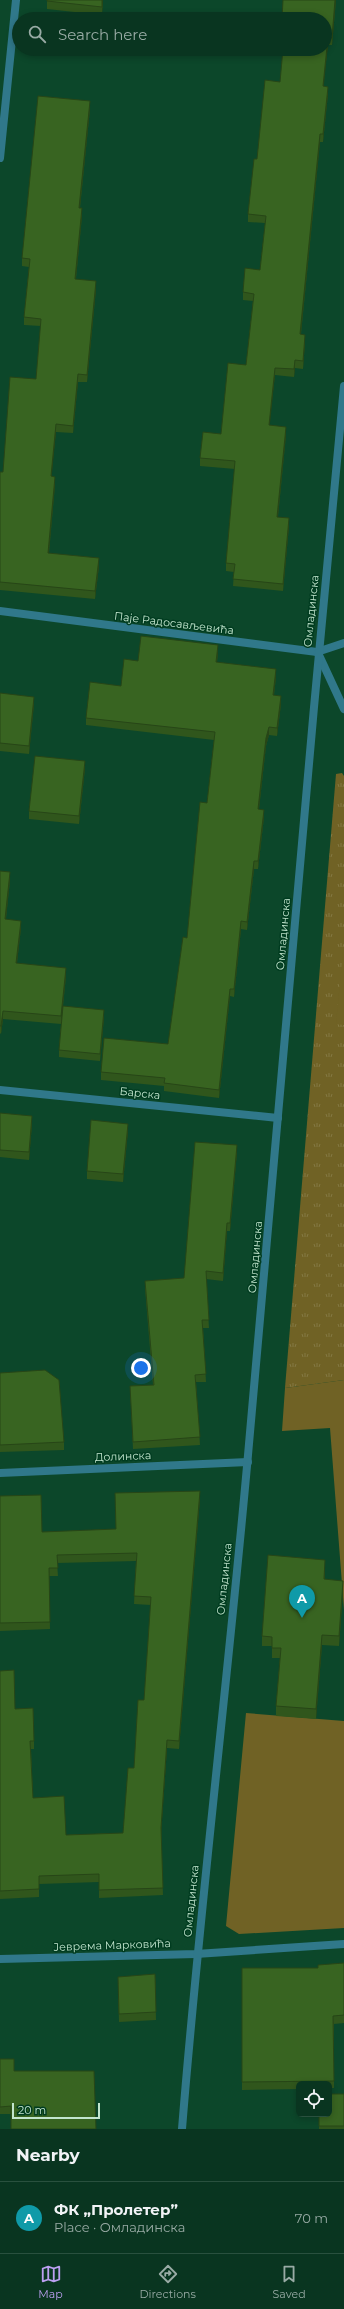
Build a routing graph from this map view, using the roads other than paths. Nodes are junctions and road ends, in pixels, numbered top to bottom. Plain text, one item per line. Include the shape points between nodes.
1 (16, 0) edge
2 (15, 12) edge
3 (12, 40) edge
4 (0, 158) edge
5 (344, 386) edge
6 (0, 611) edge
7 (344, 643) edge
8 (318, 652) junction
9 (344, 709) edge
10 (0, 1090) edge
11 (278, 1118) junction
12 (248, 1462) junction
13 (0, 1473) edge
14 (344, 1944) edge
15 (196, 1954) junction
16 (0, 1959) edge
17 (182, 2129) edge

1 - 2 street
3 - 4 street
5 - 8 street, Омладинска
6 - 8 street, Паје Радосављевића
7 - 8 street, Паје Радосављевића
8 - 9 street
8 - 11 street, Омладинска
10 - 11 street, Барска
11 - 12 street, Омладинска
12 - 13 street, Долинска
12 - 15 street, Омладинска
14 - 15 street, Јеврема Марковића
15 - 16 street, Јеврема Марковића
15 - 17 street, Омладинска

